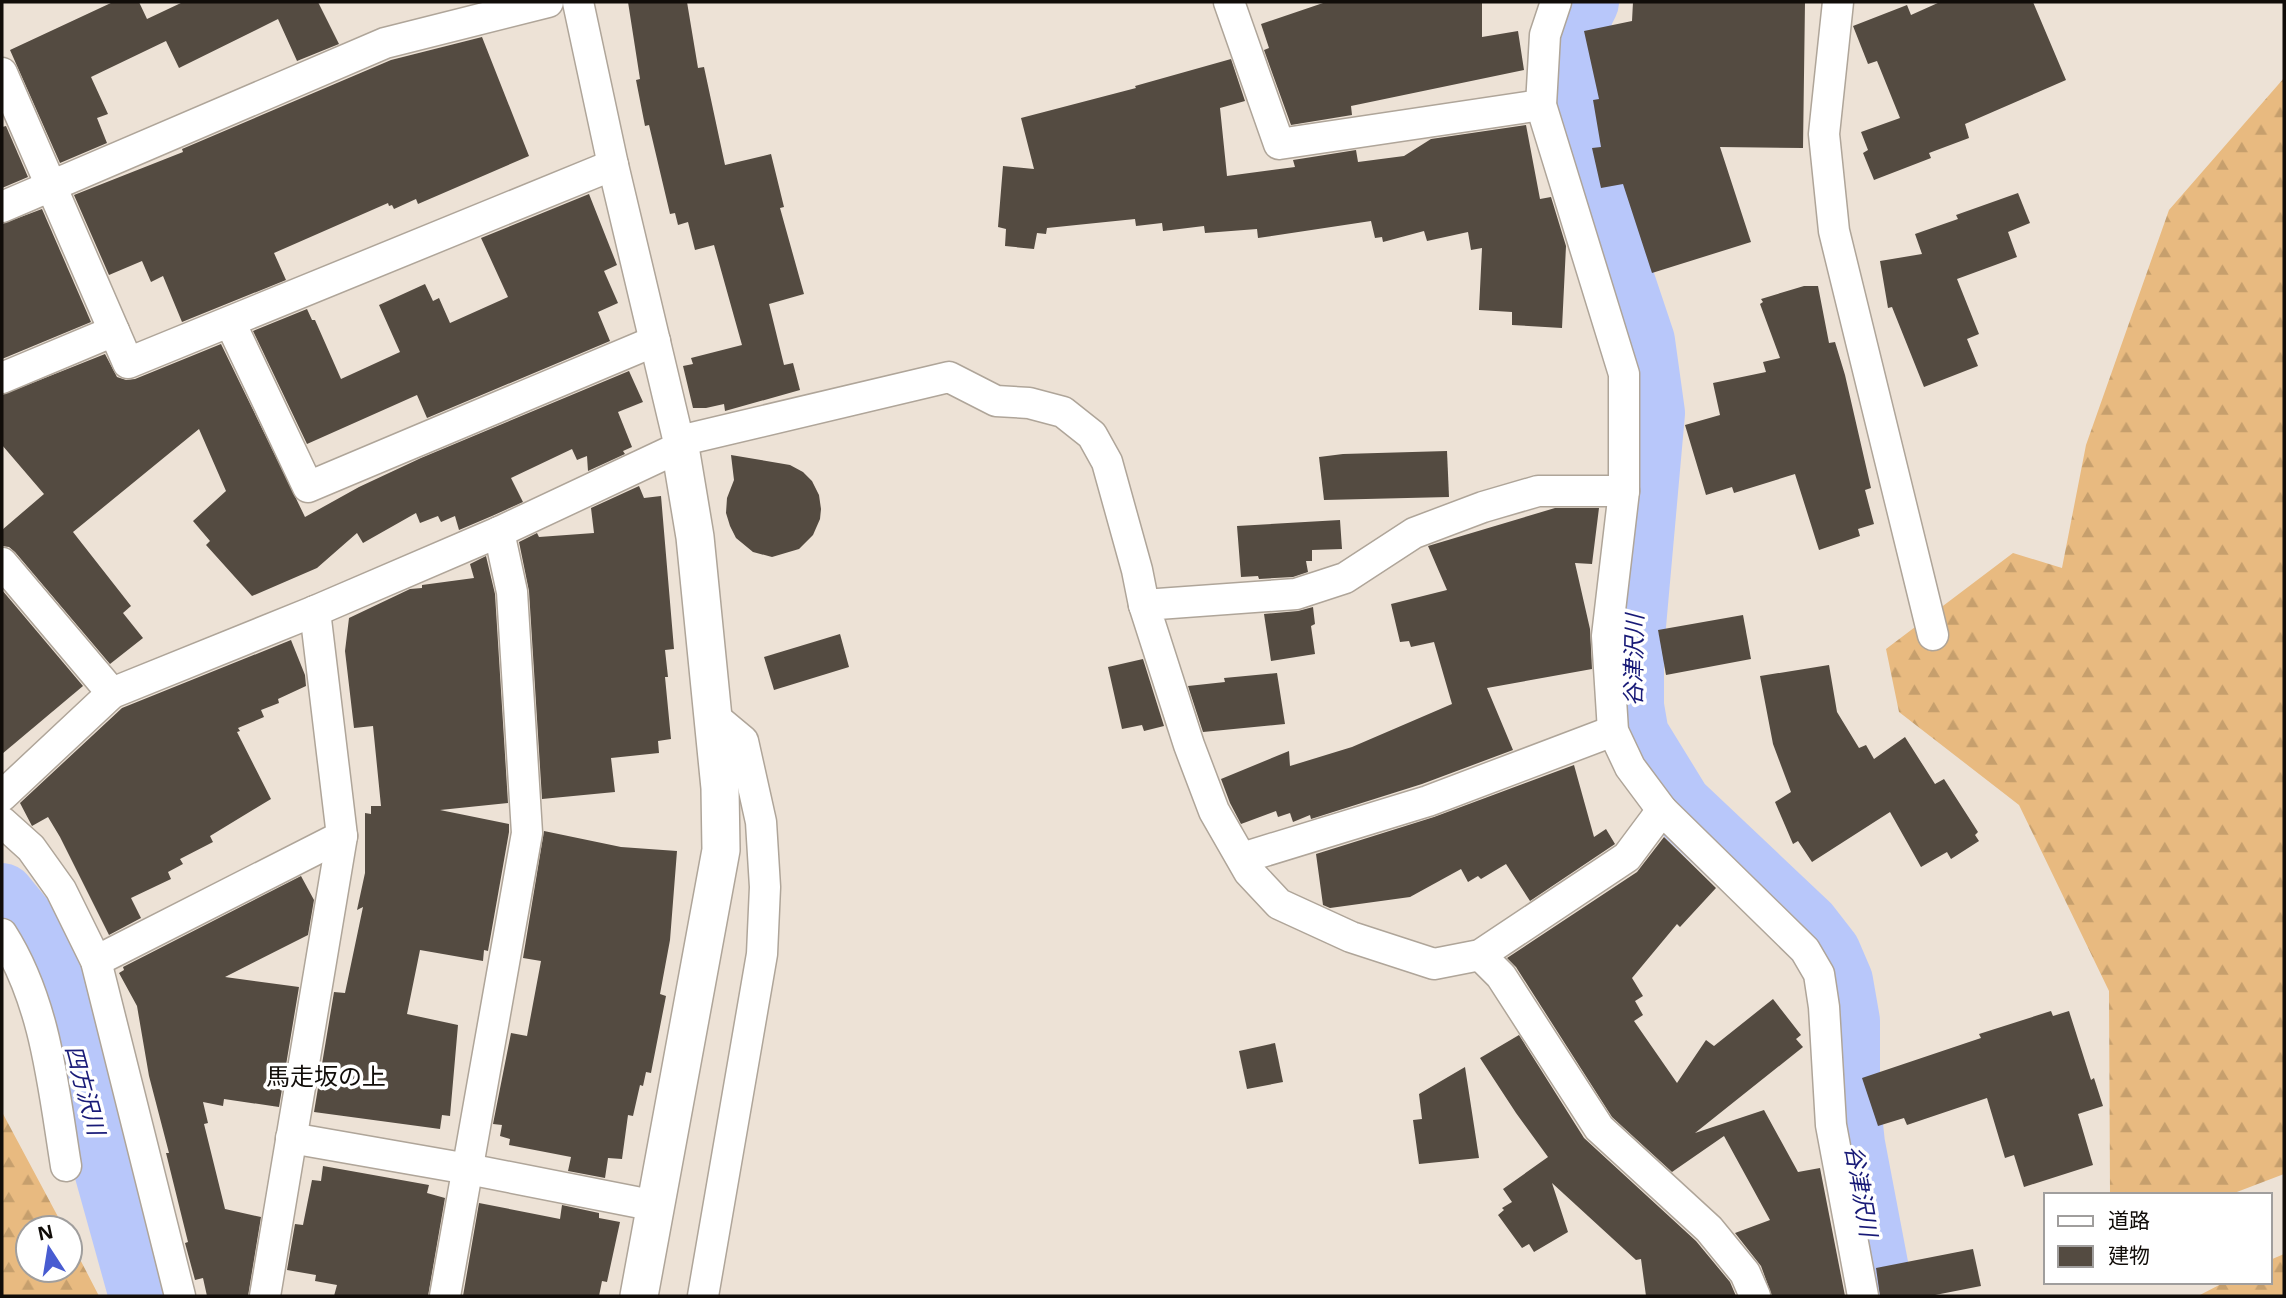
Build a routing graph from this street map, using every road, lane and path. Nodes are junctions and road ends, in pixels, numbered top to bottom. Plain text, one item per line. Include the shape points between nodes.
1 (548, 2) edge
2 (578, 2) edge
3 (1229, 2) edge
4 (1556, 2) edge
5 (1838, 2) edge
6 (2, 73) edge
7 (1541, 105) junction
8 (612, 165) junction
9 (51, 184) junction
10 (2, 207) edge
11 (230, 322) junction
12 (114, 331) junction
13 (655, 341) junction
14 (2, 378) edge
15 (679, 444) junction
16 (1624, 491) junction
17 (499, 532) junction
18 (2, 563) edge
19 (1144, 605) junction
20 (315, 611) junction
21 (1933, 635) dead end
22 (112, 693) junction
23 (713, 716) junction
24 (1613, 731) junction
25 (2, 796) edge
26 (1662, 810) junction
27 (2, 822) edge
28 (342, 836) junction
29 (1242, 858) junction
30 (2, 934) edge
31 (1480, 955) junction
32 (96, 961) junction
33 (291, 1138) junction
34 (66, 1166) dead end
35 (468, 1169) junction
36 (656, 1206) junction
37 (180, 1296) edge
38 (265, 1296) edge
39 (446, 1296) edge
40 (639, 1296) edge
41 (703, 1296) edge
42 (1755, 1296) edge
43 (1863, 1296) edge

1 - 9 street via 385,43
2 - 8 street
3 - 7 street via 1279,144
4 - 7 street via 1545,34
5 - 21 street via 1824,134 1834,231
6 - 9 street
7 - 16 street via 1624,374
8 - 11 street
8 - 13 street
9 - 10 street
9 - 12 street
11 - 12 street via 128,363
11 - 13 street via 308,488
12 - 14 street
13 - 15 street
15 - 17 street
15 - 19 street via 948,377 996,401 1063,412 1092,435 1107,462
15 - 23 street via 695,537
16 - 19 street via 1538,491 1483,507 1414,533 1345,579 1296,594
16 - 24 street via 1606,636
17 - 20 street
17 - 35 street via 512,592 527,833
18 - 22 street
19 - 29 street via 1214,810
20 - 22 street
20 - 28 street
22 - 25 street
23 - 36 street via 720,850
23 - 41 street via 743,741 761,822 765,887 762,954
24 - 26 street via 1630,767
24 - 29 street via 1428,801
26 - 31 street via 1627,857
26 - 43 street via 1805,950 1819,974 1831,1125
27 - 32 street via 31,848 61,890
28 - 32 street
28 - 33 street
29 - 31 street via 1279,904 1351,937 1434,964
30 - 34 street via 18,959 37,1009
31 - 42 street via 1502,976 1599,1128 1709,1229 1745,1273
32 - 37 street
33 - 35 street
33 - 38 street
35 - 36 street
35 - 39 street
36 - 40 street

